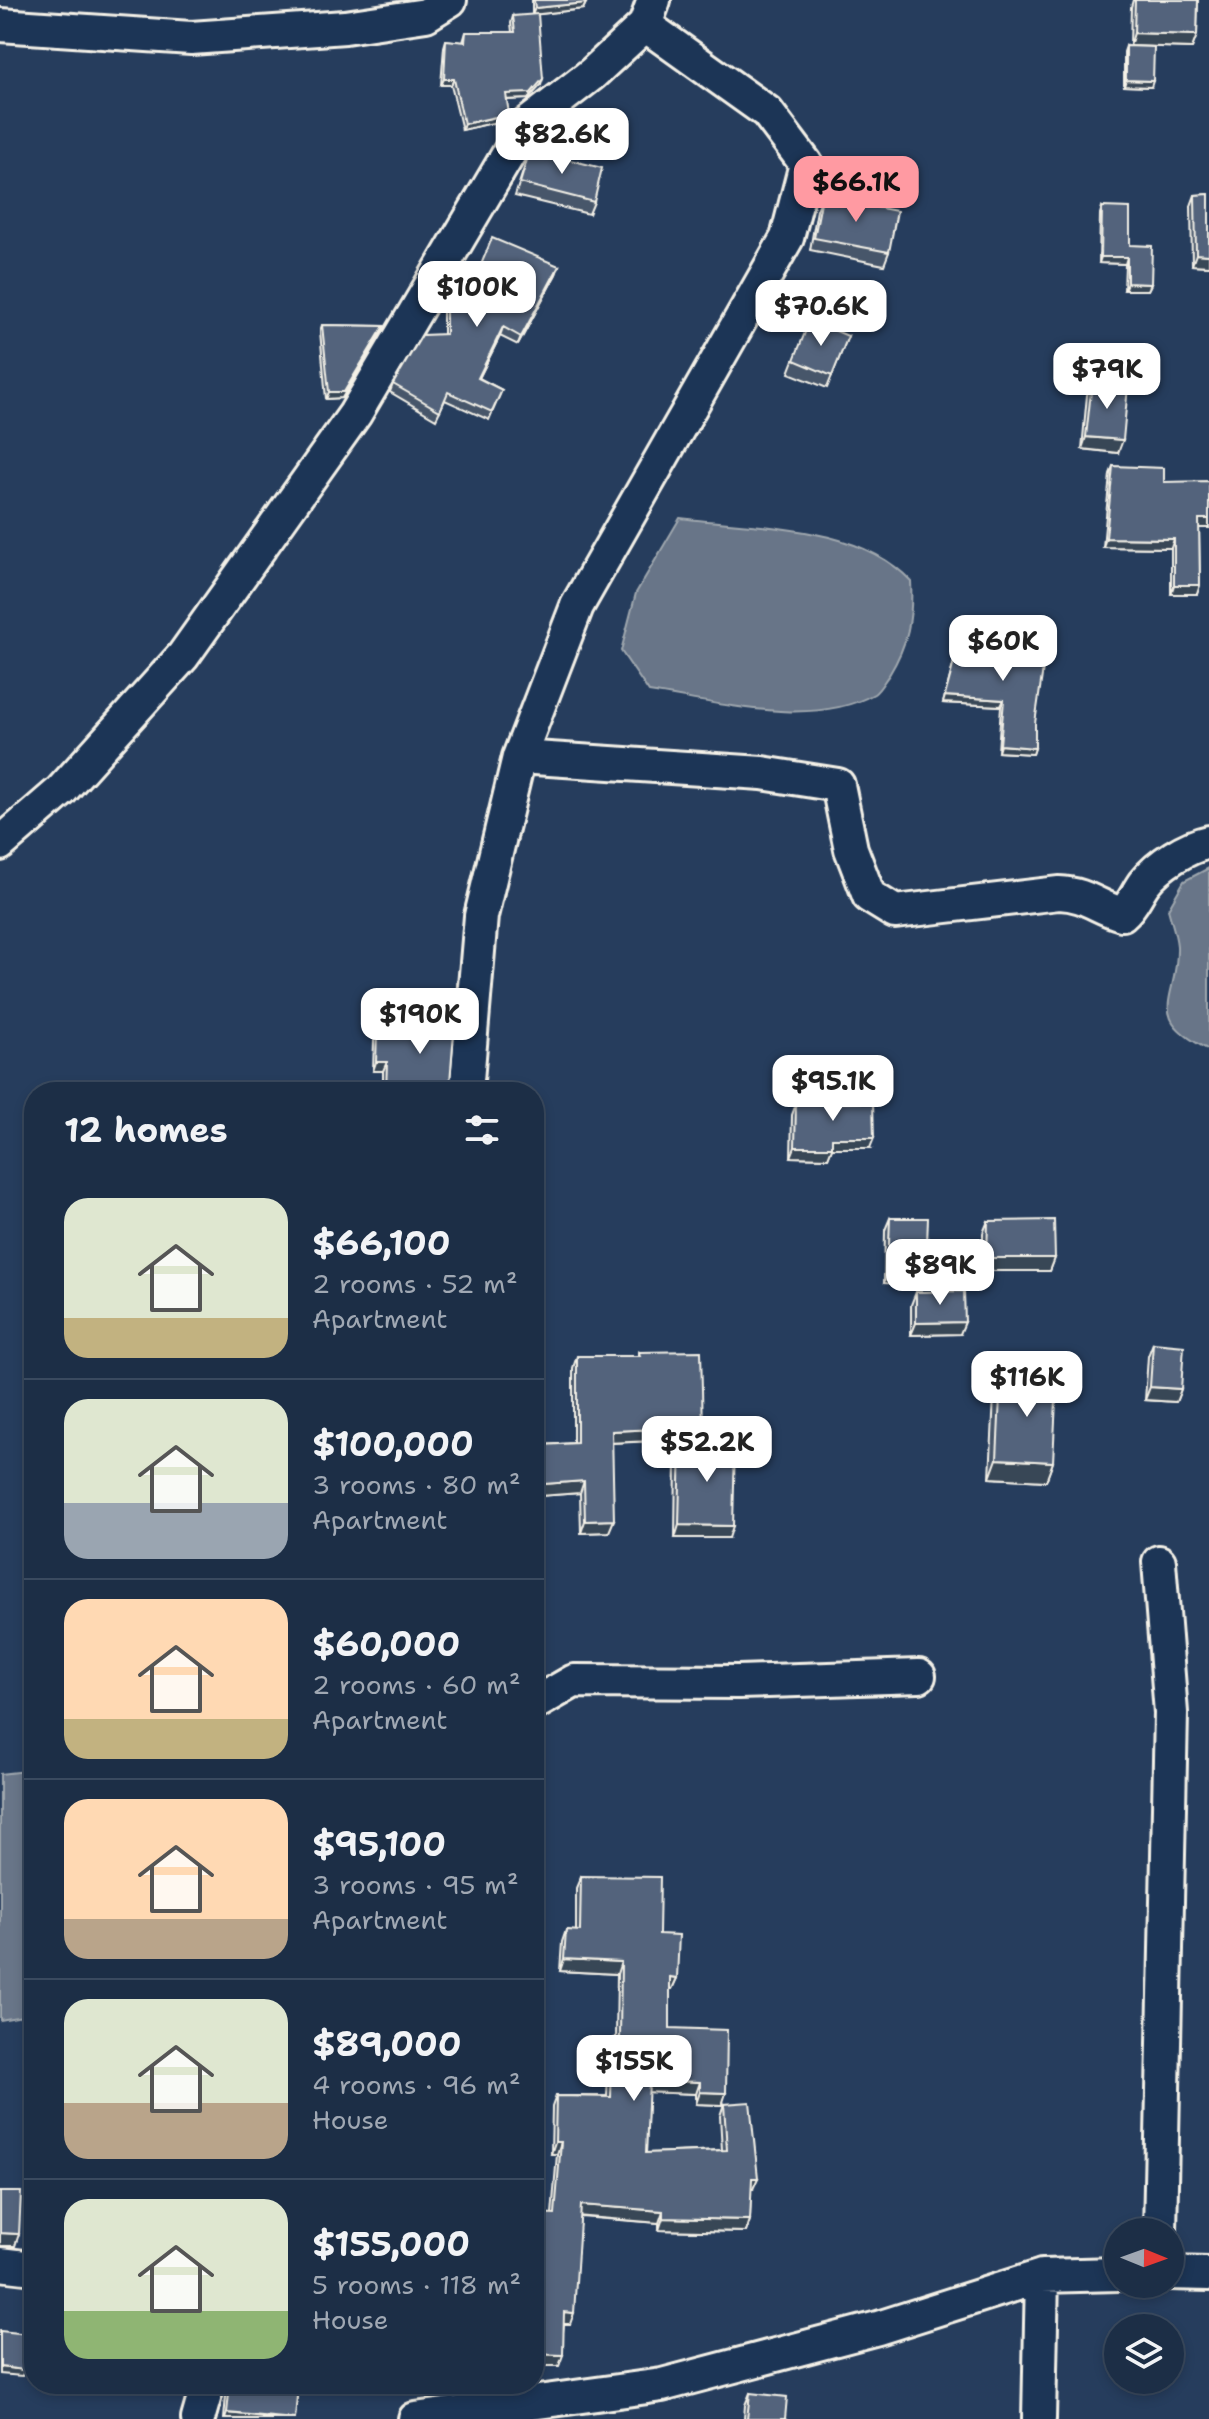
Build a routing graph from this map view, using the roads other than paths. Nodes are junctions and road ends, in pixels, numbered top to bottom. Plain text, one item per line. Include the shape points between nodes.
1 (450, 0) edge
2 (650, 12) edge
3 (0, 25) edge
4 (519, 757) junction
5 (1209, 842) edge
6 (0, 844) edge
7 (467, 1082) edge
8 (1159, 1562) dead end
9 (919, 1676) dead end
10 (544, 1698) edge
11 (1160, 2218) edge
12 (0, 2264) edge
13 (24, 2267) edge
14 (1184, 2273) edge
15 (1104, 2274) edge
16 (1209, 2274) edge
17 (1042, 2276) junction
18 (205, 2394) edge
19 (198, 2419) edge
20 (415, 2419) edge
21 (1039, 2419) edge

1 - 3 street via 426,15 345,27 191,38
2 - 4 street via 767,112 806,164 787,238 577,606
2 - 6 street via 592,74 525,126 355,414 183,656 61,791
4 - 5 street via 762,773 838,785 851,849 869,896 895,912 1059,893 1082,894 1122,914 1145,882 1188,847
4 - 7 street via 481,916
8 - 11 street via 1171,1713
9 - 10 street via 574,1681
12 - 13 street
14 - 16 street
15 - 17 street
17 - 20 street via 878,2328 662,2385
17 - 21 street
18 - 19 street

